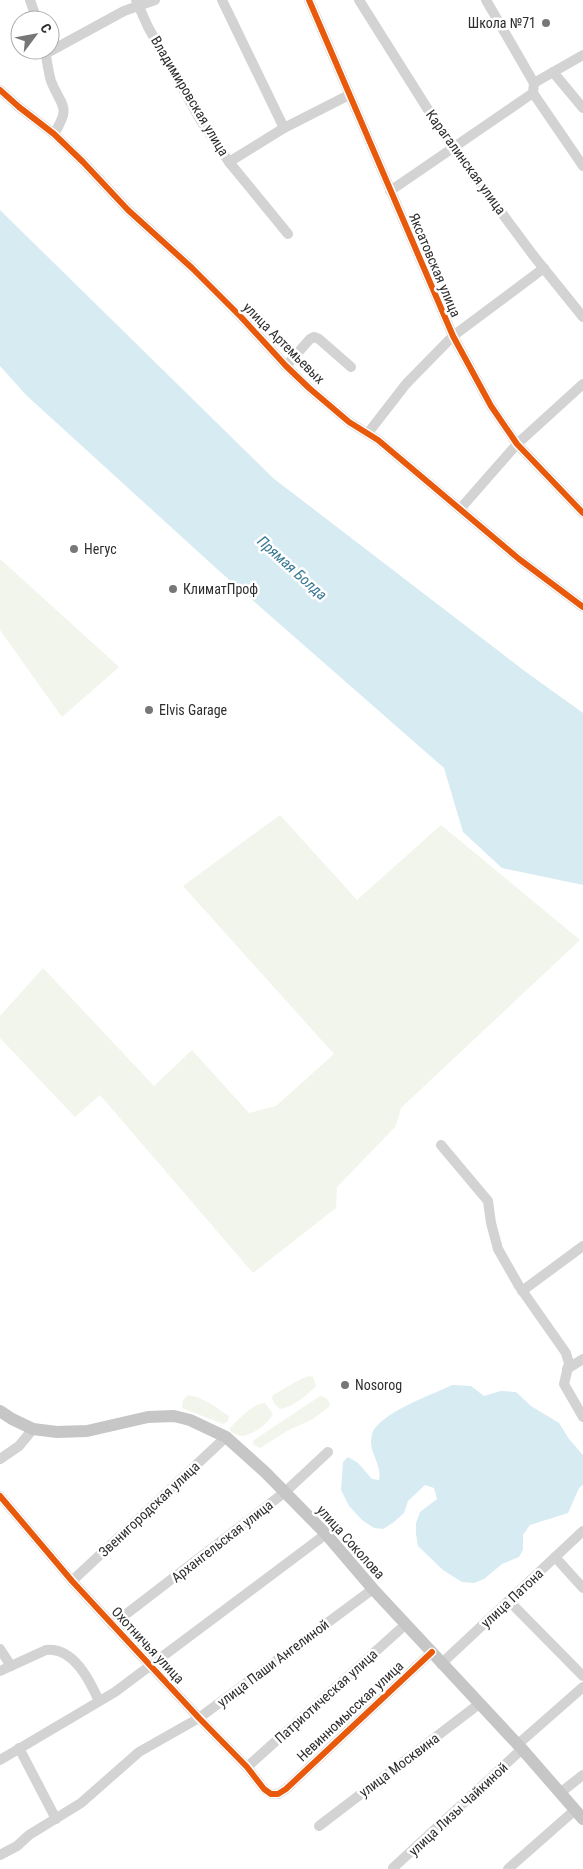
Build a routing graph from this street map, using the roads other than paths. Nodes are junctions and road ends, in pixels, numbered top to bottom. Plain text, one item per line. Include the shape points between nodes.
1 (155, 0) edge
2 (222, 0) edge
3 (309, 0) edge
4 (359, 0) edge
5 (486, 0) edge
6 (136, 3) edge
7 (60, 44) edge
8 (583, 54) edge
9 (47, 60) edge
10 (553, 72) junction
11 (534, 88) junction
12 (0, 90) edge
13 (349, 95) junction
14 (583, 108) edge
15 (284, 128) junction
16 (54, 134) junction
17 (453, 148) junction
18 (229, 162) junction
19 (583, 166) edge
20 (390, 192) junction
21 (288, 234) dead end
22 (544, 268) junction
23 (583, 316) edge
24 (453, 336) junction
25 (286, 366) junction
26 (351, 367) dead end
27 (583, 384) edge
28 (368, 433) junction
29 (517, 444) junction
30 (460, 509) junction
31 (583, 513) edge
32 (583, 607) edge
33 (441, 1145) dead end
34 (583, 1246) edge
35 (522, 1291) junction
36 (583, 1359) edge
37 (567, 1369) junction
38 (0, 1411) edge
39 (583, 1417) edge
40 (33, 1429) junction
41 (226, 1437) junction
42 (328, 1452) dead end
43 (0, 1459) edge
44 (285, 1492) junction
45 (0, 1496) edge
46 (583, 1531) edge
47 (326, 1534) junction
48 (556, 1557) junction
49 (72, 1581) junction
50 (583, 1588) edge
51 (373, 1589) junction
52 (509, 1601) junction
53 (406, 1624) junction
54 (112, 1625) junction
55 (0, 1649) edge
56 (432, 1652) junction
57 (441, 1664) junction
58 (11, 1666) junction
59 (150, 1666) junction
60 (0, 1671) edge
61 (583, 1676) edge
62 (583, 1687) edge
63 (99, 1702) junction
64 (479, 1704) junction
65 (199, 1718) junction
66 (519, 1747) junction
67 (20, 1748) junction
68 (0, 1760) edge
69 (247, 1768) junction
70 (583, 1775) edge
71 (286, 1789) joint
72 (560, 1792) junction
73 (579, 1814) edge
74 (56, 1819) junction
75 (319, 1826) dead end
76 (0, 1855) edge
77 (393, 1868) edge
78 (508, 1869) edge

1 - 6 street
2 - 15 street
3 - 13 street, Яксатовская улица
4 - 17 street, Карагалинская улица
5 - 11 street
6 - 7 street
6 - 18 street, Владимировская улица via 201,120
8 - 10 street
9 - 16 street via 52,83 65,110 64,119
10 - 11 street
10 - 14 street
11 - 17 street
11 - 19 street
12 - 16 street, улица Артемьевых
13 - 15 street
13 - 20 street, Яксатовская улица
15 - 18 street
16 - 25 street, улица Артемьевых via 128,210 192,268
17 - 20 street
17 - 22 street, Карагалинская улица
18 - 21 street, Владимировская улица
20 - 24 street, Яксатовская улица
22 - 23 street, Карагалинская улица
22 - 24 street
24 - 28 street via 406,384
24 - 29 street, Яксатовская улица via 491,406
25 - 26 street via 314,337
25 - 28 street, улица Артемьевых via 349,422
27 - 29 street
28 - 30 street, улица Артемьевых
29 - 30 street
29 - 31 street, Яксатовская улица
30 - 32 street, улица Артемьевых
33 - 35 street via 488,1201 498,1249
34 - 35 street
35 - 37 street via 566,1352
36 - 37 street
37 - 39 street via 564,1384
38 - 40 main road, улица Соколова
40 - 41 main road, улица Соколова via 87,1431 148,1417 174,1416
40 - 43 street via 20,1446
41 - 44 main road, улица Соколова
41 - 49 street, Звенигородская улица
42 - 44 street, Архангельская улица
44 - 47 main road, улица Соколова
44 - 54 street, Архангельская улица
45 - 49 street, Охотничья улица
46 - 48 street, улица Патона
47 - 51 main road, улица Соколова
47 - 59 street
48 - 50 street
48 - 52 street, улица Патона
49 - 54 street, Охотничья улица
51 - 53 main road, улица Соколова
51 - 65 street, улица Паши Ангелиной
52 - 57 street, улица Патона
52 - 61 street
53 - 56 main road, улица Соколова
53 - 69 street, Патриотическая улица
54 - 59 street, Охотничья улица
55 - 58 street
56 - 57 main road, улица Соколова
56 - 71 street, Невинномысская улица
57 - 64 main road, улица Соколова
58 - 60 street
58 - 63 street via 46,1650 61,1652 86,1673
59 - 63 street
59 - 65 street, Охотничья улица
62 - 66 street, улица Лизы Чайкиной
63 - 67 street
64 - 66 main road, улица Соколова
64 - 75 street, улица Москвина
65 - 69 street, Охотничья улица
65 - 74 street, улица Паши Ангелиной via 139,1752 89,1797
66 - 72 main road, улица Соколова
66 - 77 street, улица Лизы Чайкиной
67 - 68 street
67 - 74 street
69 - 71 street, Охотничья улица via 271,1794
70 - 72 street
72 - 73 main road, улица Соколова
73 - 78 street
74 - 76 street, улица Паши Ангелиной

